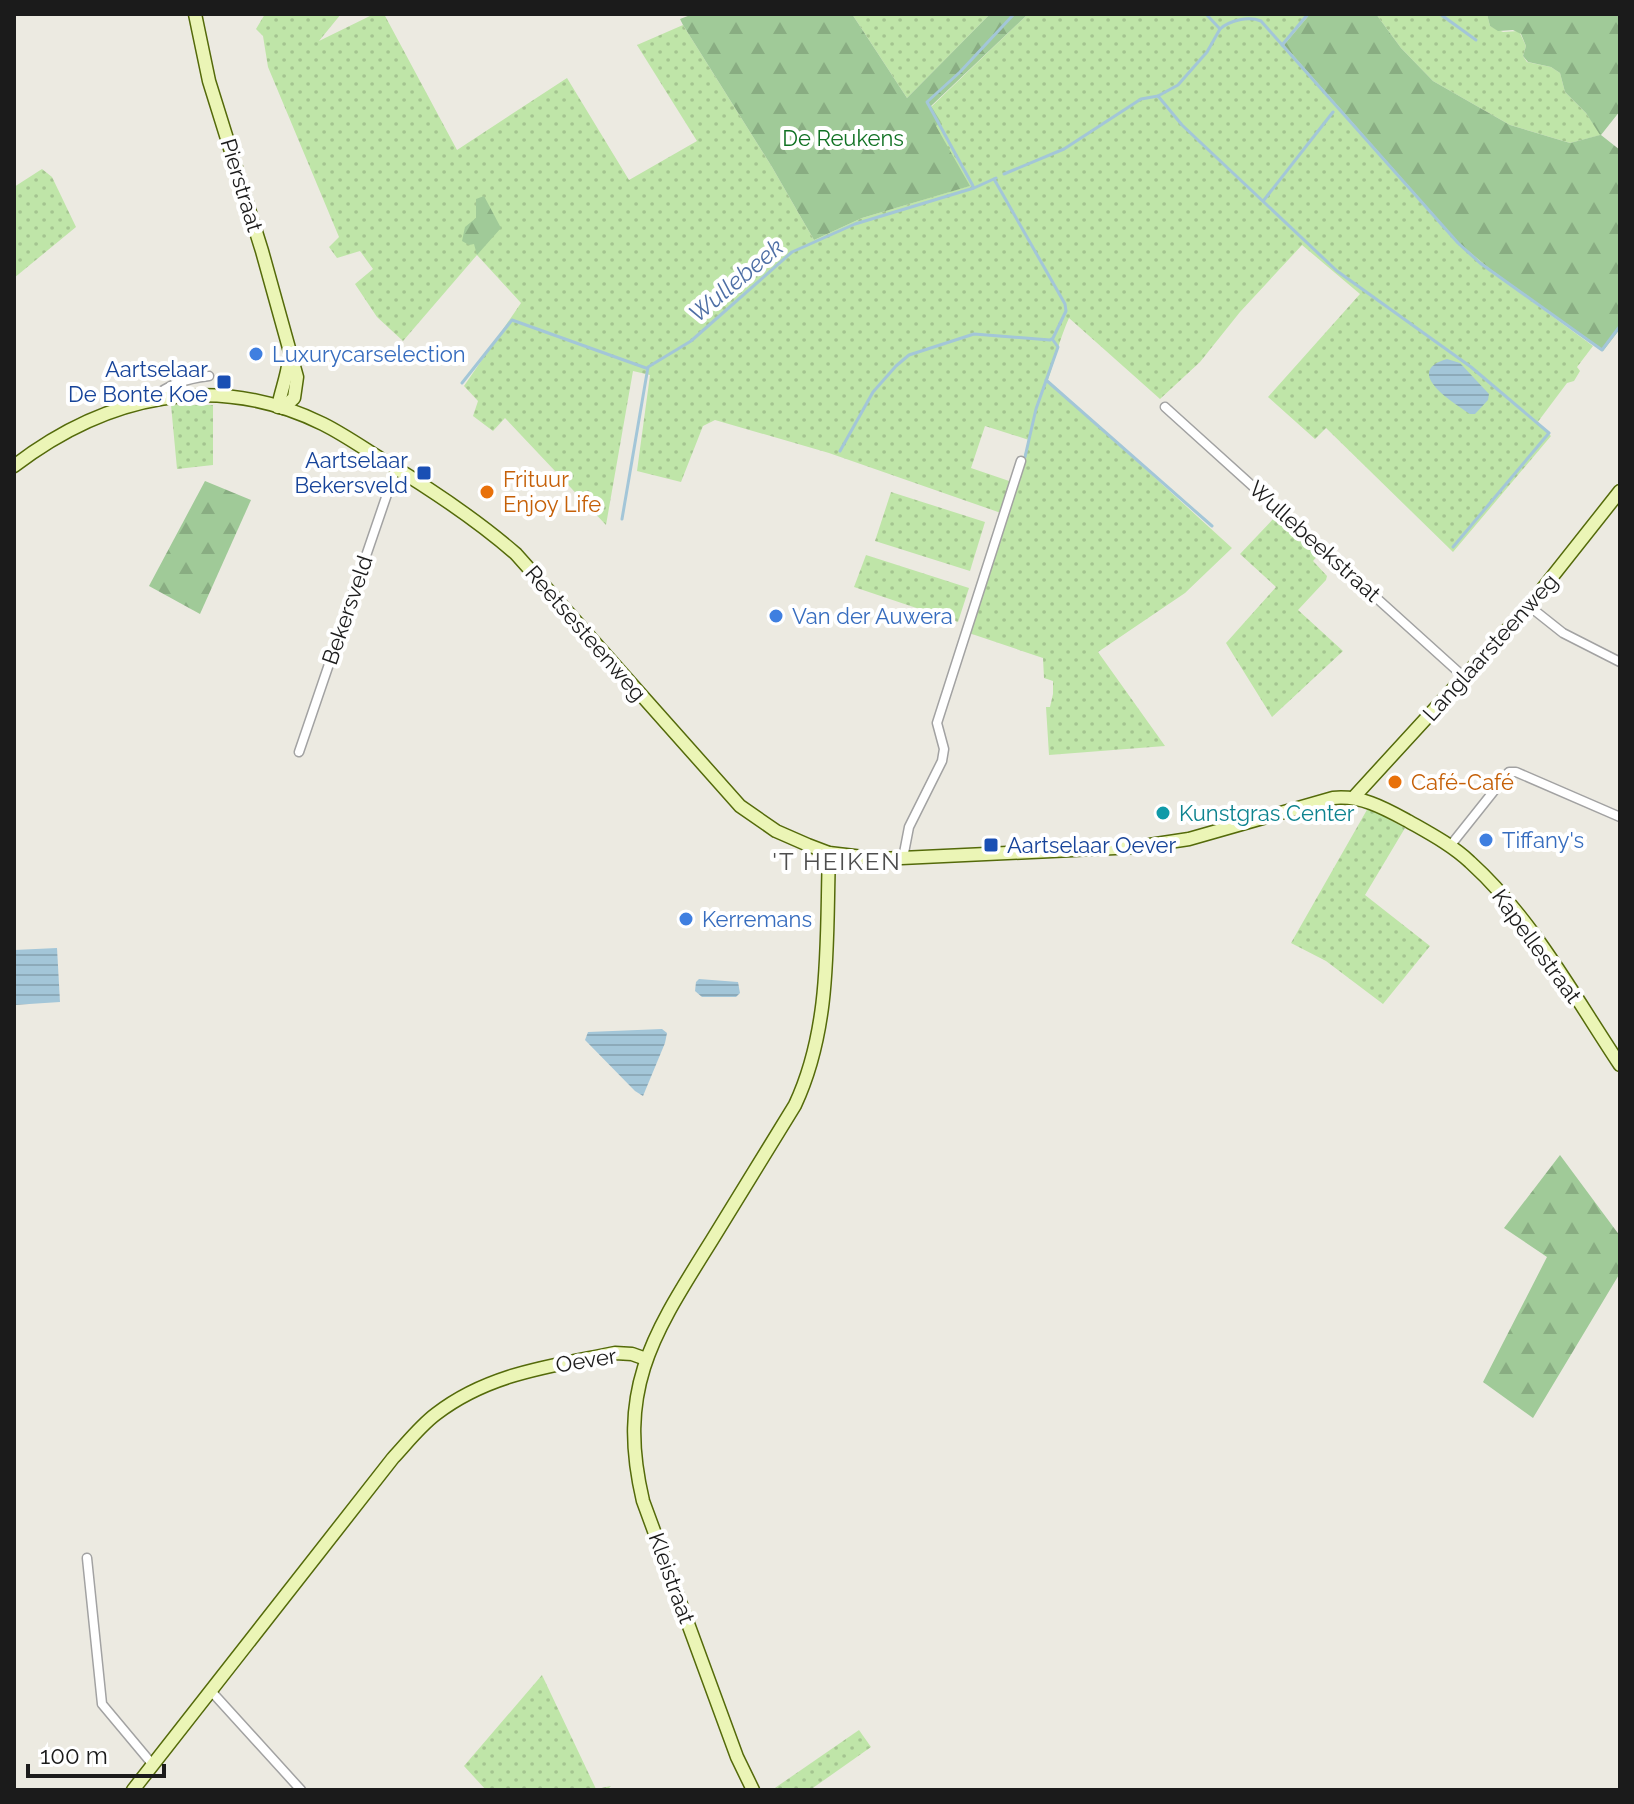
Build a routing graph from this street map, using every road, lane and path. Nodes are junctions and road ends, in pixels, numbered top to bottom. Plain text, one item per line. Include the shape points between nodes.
1 (195, 14) edge
2 (290, 357) junction
3 (209, 376) dead end
4 (280, 390) junction
5 (294, 398) junction
6 (151, 400) junction
7 (258, 402) junction
8 (1165, 407) dead end
9 (281, 408) junction
10 (306, 417) junction
11 (1021, 461) dead end
12 (14, 466) edge
13 (396, 468) junction
14 (1620, 491) edge
15 (1529, 606) junction
16 (1620, 662) edge
17 (1464, 677) junction
18 (299, 752) dead end
19 (1354, 797) junction
20 (1620, 817) edge
21 (1450, 846) junction
22 (829, 853) junction
23 (903, 858) junction
24 (1620, 1065) edge
25 (646, 1359) junction
26 (87, 1558) dead end
27 (211, 1691) junction
28 (153, 1765) junction
29 (133, 1790) edge
30 (301, 1790) edge
31 (753, 1790) edge

1 - 2 street, Pierstraat via 209,81
2 - 4 street
2 - 5 street, Pierstraat via 297,377
3 - 6 street via 164,387
4 - 7 street
4 - 9 street
5 - 9 street
5 - 10 street, Pierstraat
6 - 7 street, Reetsesteenweg via 211,396
6 - 12 street, Reetsesteenweg via 68,429
7 - 9 street, Reetsesteenweg
8 - 17 street, Wullebeekstraat
9 - 10 street, Reetsesteenweg
10 - 13 street, Reetsesteenweg
11 - 23 street via 937,723 942,761 909,827
13 - 18 street, Bekersveld
13 - 22 street, Reetsesteenweg via 466,513 516,554 740,806 776,831
14 - 15 street, Langlaarsteenweg
15 - 16 street via 1563,633
15 - 17 street, Langlaarsteenweg
17 - 19 street, Langlaarsteenweg
19 - 21 street, Kapellestraat
19 - 23 street, Reetsesteenweg via 1333,798 1189,839 1136,847
20 - 21 street via 1509,772
21 - 24 street, Kapellestraat via 1515,909
22 - 23 street, Reetsesteenweg
22 - 25 street, Oever via 823,1008 810,1070 795,1105 663,1319
25 - 27 street, Oever via 615,1353 508,1375 469,1391 434,1415 393,1458
25 - 31 street, Kleistraat via 633,1429 640,1489
26 - 28 street via 102,1704
27 - 28 street, Oever
27 - 30 street
28 - 29 street, Oever

